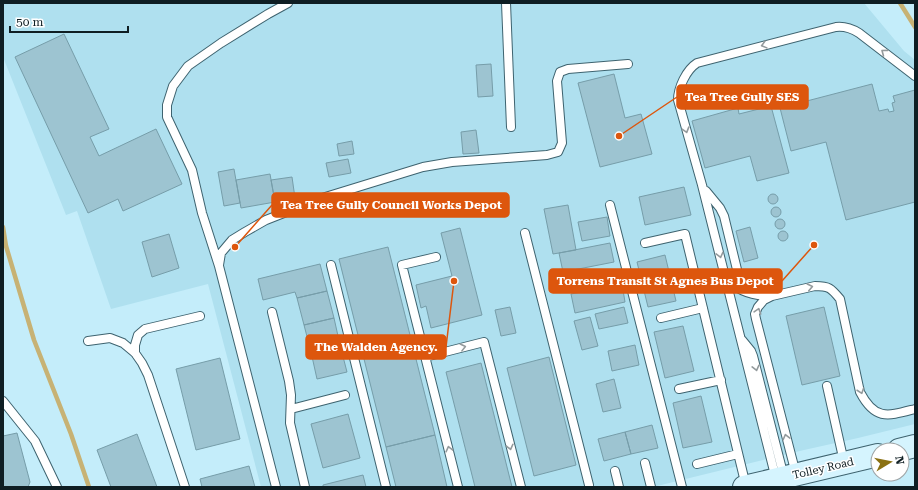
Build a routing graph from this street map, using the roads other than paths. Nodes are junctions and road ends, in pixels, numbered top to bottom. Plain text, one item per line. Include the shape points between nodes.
1 (288, 3) edge
2 (506, 3) edge
3 (628, 64) dead end
4 (915, 76) edge
5 (511, 127) dead end
6 (702, 185) junction
7 (610, 205) dead end
8 (524, 233) dead end
9 (645, 243) dead end
10 (436, 257) dead end
11 (331, 265) dead end
12 (219, 266) junction
13 (725, 278) junction
14 (745, 291) junction
15 (772, 296) junction
16 (703, 308) junction
17 (272, 312) dead end
18 (200, 316) dead end
19 (660, 318) dead end
20 (88, 341) dead end
21 (135, 353) junction
22 (425, 356) junction
23 (720, 380) junction
24 (827, 386) dead end
25 (679, 389) dead end
26 (345, 396) dead end
27 (3, 401) edge
28 (290, 409) junction
29 (915, 409) edge
30 (738, 454) junction
31 (870, 457) edge
32 (645, 463) dead end
33 (844, 463) junction
34 (697, 464) dead end
35 (615, 471) dead end
36 (785, 477) junction
37 (55, 486) edge
38 (587, 486) edge
39 (185, 487) edge
40 (276, 487) edge
41 (305, 487) edge
42 (386, 487) edge
43 (458, 487) edge
44 (520, 487) edge
45 (619, 487) edge
46 (651, 487) edge
47 (682, 487) edge
48 (745, 487) edge

1 - 12 lane via 188,66 173,86 167,105 167,117 192,170 202,213
2 - 5 lane
3 - 12 lane via 568,69 560,72 557,80 562,143 558,152 423,167 322,198 266,220 232,240 221,253
4 -> 6 lane via 859,33 844,26 697,63 687,74 678,92 678,100
6 -> 13 lane
6 - 14 lane via 724,216 741,286
7 - 47 lane
8 - 38 lane
9 - 16 lane via 685,234
10 - 22 lane via 402,265
11 - 42 lane
12 - 40 lane
13 - 14 lane
13 -> 36 lane via 739,334 753,356
14 - 15 lane
15 -> 29 lane via 815,286 830,288 840,299 860,392 864,398 880,414 893,415
36 -> 15 lane via 756,319 758,307
16 - 19 lane
16 - 23 lane
17 - 28 lane via 289,381
18 - 21 lane via 145,329 138,335
20 - 21 lane via 110,338 123,343
21 - 39 lane via 148,375
43 -> 22 lane
22 -> 44 lane via 484,342
23 - 25 lane
23 - 30 lane
24 - 33 lane
26 - 28 lane
27 - 37 lane via 35,441
28 - 41 lane via 290,423
30 - 34 lane
30 - 48 lane
31 - 33 main road, Tolley Road
32 - 46 lane
33 - 36 main road, Tolley Road
35 - 45 lane
36 - 48 main road, Tolley Road

